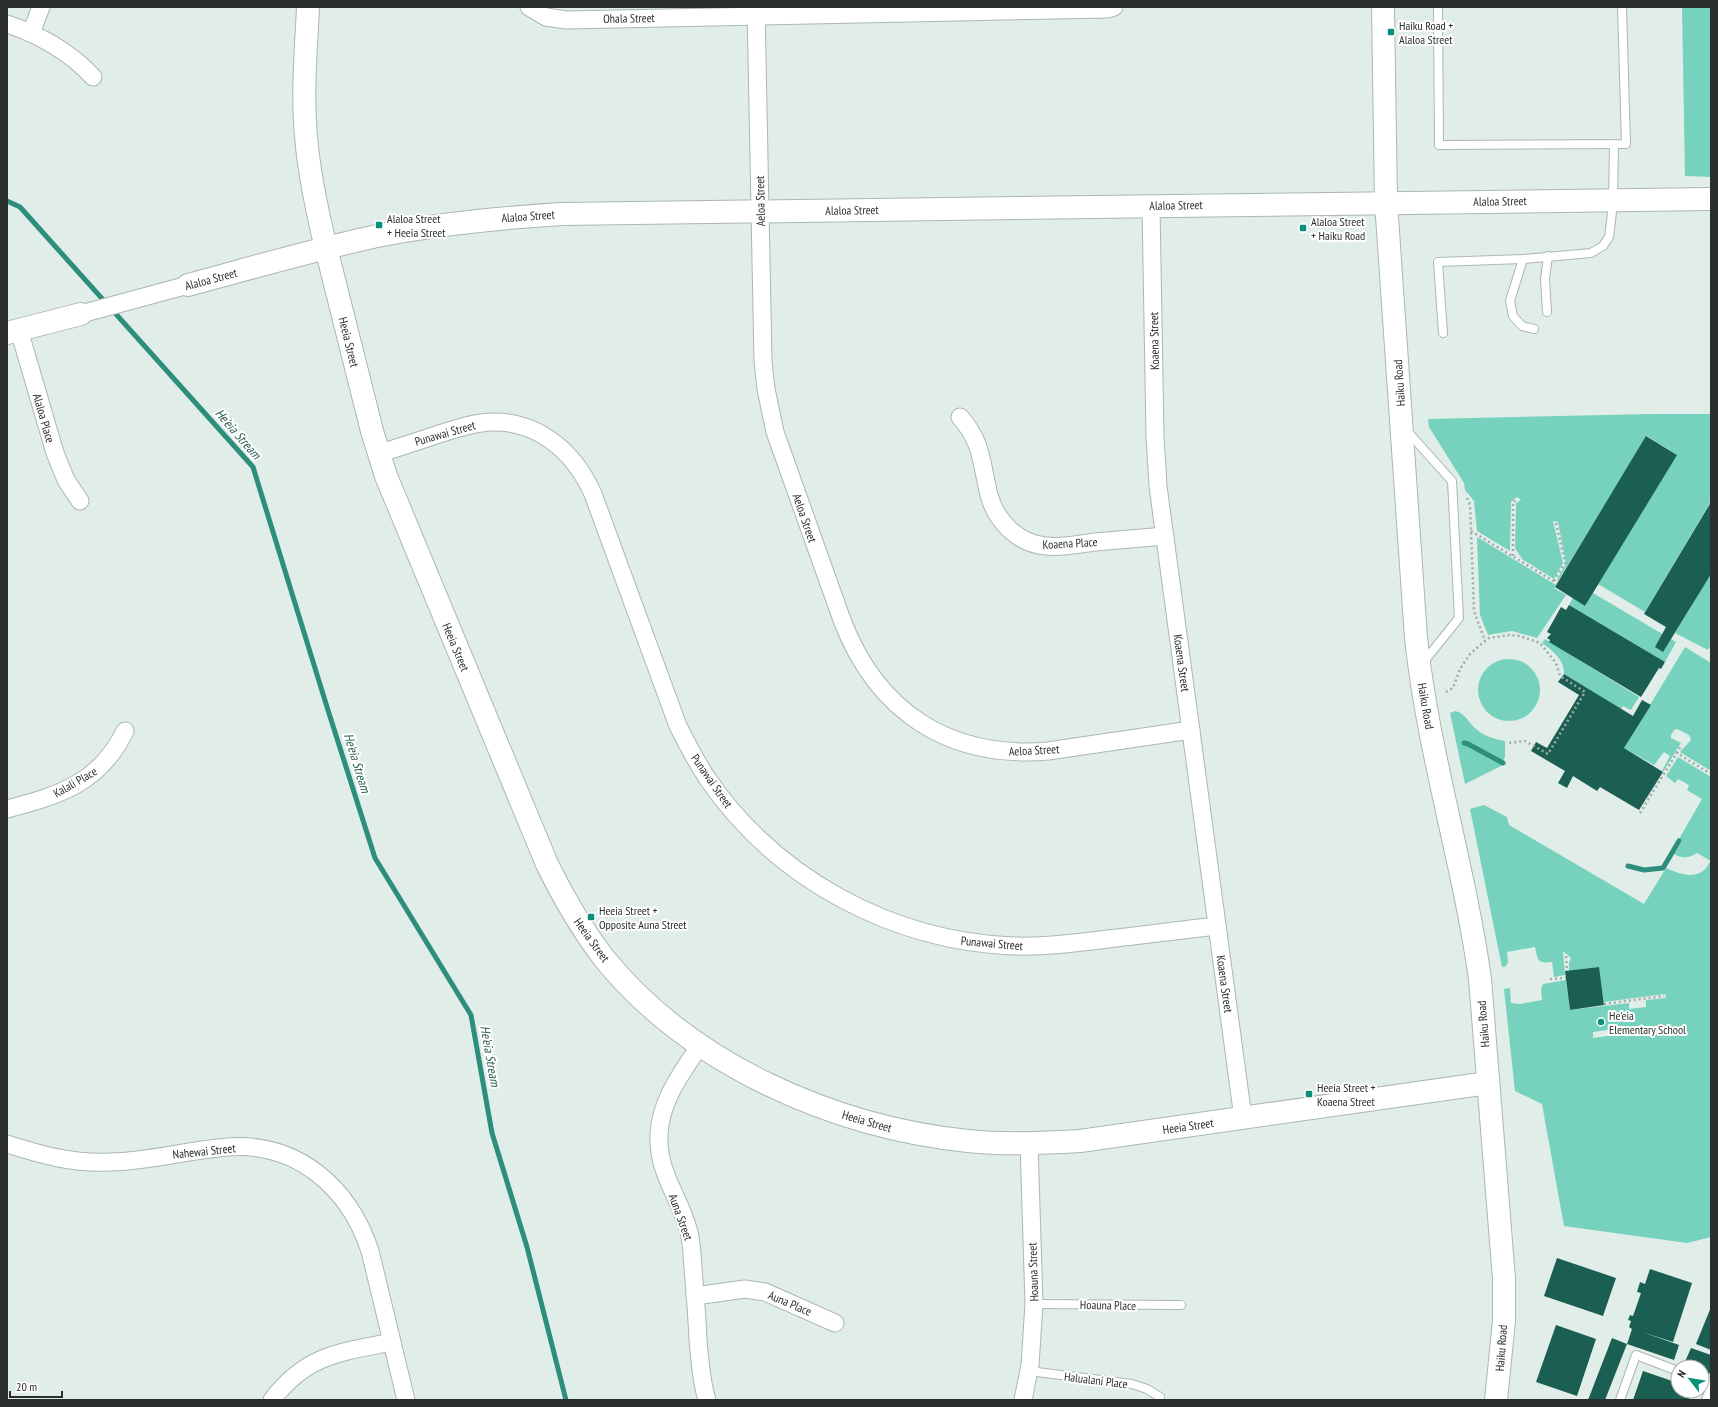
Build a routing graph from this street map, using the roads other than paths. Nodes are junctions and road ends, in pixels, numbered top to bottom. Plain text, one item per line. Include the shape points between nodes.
1 (41, 7) edge
2 (308, 7) edge
3 (529, 7) edge
4 (1114, 7) edge
5 (1383, 7) edge
6 (1438, 7) edge
7 (1622, 7) edge
8 (756, 11) edge
9 (7, 24) edge
10 (31, 33) junction
11 (93, 77) dead end
12 (1614, 144) junction
13 (1711, 198) edge
14 (1614, 200) junction
15 (1386, 202) junction
16 (1151, 206) junction
17 (761, 211) junction
18 (326, 248) junction
19 (1548, 256) junction
20 (1523, 259) junction
21 (188, 285) joint
22 (1547, 312) dead end
23 (81, 314) joint
24 (1534, 329) dead end
25 (13, 332) edge
26 (1443, 333) dead end
27 (960, 417) dead end
28 (1402, 426) junction
29 (378, 454) junction
30 (80, 501) dead end
31 (1165, 536) junction
32 (1419, 667) junction
33 (1191, 730) junction
34 (125, 732) dead end
35 (7, 808) edge
36 (1217, 926) junction
37 (700, 1045) junction
38 (1488, 1083) junction
39 (1243, 1118) junction
40 (1029, 1143) junction
41 (7, 1144) edge
42 (695, 1296) junction
43 (1034, 1304) junction
44 (1181, 1305) dead end
45 (835, 1323) dead end
46 (392, 1342) junction
47 (1670, 1368) edge
48 (1029, 1371) junction
49 (1711, 1386) edge
50 (1160, 1397) dead end
51 (272, 1400) edge
52 (406, 1400) edge
53 (707, 1400) edge
54 (1023, 1400) edge
55 (1496, 1400) edge
56 (1620, 1400) edge
57 (1706, 1400) edge

1 - 10 street
2 - 18 street, Heeia Street via 305,69 306,135 317,214
3 - 8 street, Ohala Street via 546,17 566,20
4 - 8 street, Ohala Street
5 - 15 street, Haiku Road
6 - 12 lane via 1439,146
7 - 12 lane via 1626,144
8 - 17 street, Aeloa Street
9 - 10 street
10 - 11 street via 70,55
12 - 14 lane
13 - 14 street, Alaloa Street
14 - 15 street, Alaloa Street
14 - 19 lane via 1609,237 1603,246 1591,253
15 - 16 street, Alaloa Street
15 - 28 street, Haiku Road
16 - 17 street, Alaloa Street
16 - 31 street, Koaena Street via 1155,436
17 - 18 street, Alaloa Street via 517,216 430,226
17 - 33 street, Aeloa Street via 763,361 775,432 842,620 856,654 872,679 887,696 921,723 947,737 1004,752 1048,751
18 - 21 street, Alaloa Street
18 - 29 street, Heeia Street
19 - 20 lane
19 - 22 lane via 1545,279
20 - 24 lane via 1510,301 1513,316 1522,326
20 - 26 lane via 1438,262
21 - 23 street, Alaloa Street
23 - 25 street, Alaloa Street
25 - 30 street, Alaloa Place via 55,453 66,480
27 - 31 street, Koaena Place via 980,449 992,504 1002,522 1018,536 1047,547
28 - 32 street, Haiku Road
28 - 32 lane via 1452,481 1459,618
29 - 36 street, Punawai Street via 468,425 496,422 525,427 553,441 566,452 577,464 593,494 678,726 692,753 708,778 746,826 791,866 842,899 925,933 985,944 1045,946
29 - 37 street, Heeia Street via 559,888 587,935 621,978 664,1018
31 - 33 street, Koaena Street
32 - 38 street, Haiku Road via 1430,733 1474,940 1480,979
33 - 36 street, Koaena Street
34 - 35 street, Kalali Place via 104,764 82,781 51,796
36 - 39 street, Koaena Street
37 - 40 street, Heeia Street via 765,1083 858,1119 931,1136 968,1141
37 - 42 street, Auna Street via 665,1103 659,1135 659,1150 664,1172 689,1232
38 - 39 street, Heeia Street
38 - 55 street, Haiku Road via 1504,1279 1504,1321
39 - 40 street, Heeia Street via 1080,1141
40 - 43 street, Hoauna Street
41 - 46 street, Nahewai Street via 49,1157 98,1162 244,1147 276,1153 306,1166 334,1188 346,1202 364,1233
42 - 45 street, Auna Place via 745,1289 765,1292
42 - 53 street, Auna Street via 701,1374
43 - 44 lane, Hoauna Place
43 - 48 street, Hoauna Street via 1034,1335
46 - 51 street via 335,1353 320,1360 292,1378
46 - 52 street, Nahewai Street
47 - 56 lane via 1636,1355
48 - 50 lane, Halualani Place via 1132,1384
48 - 54 street, Hoauna Street
49 - 57 lane

